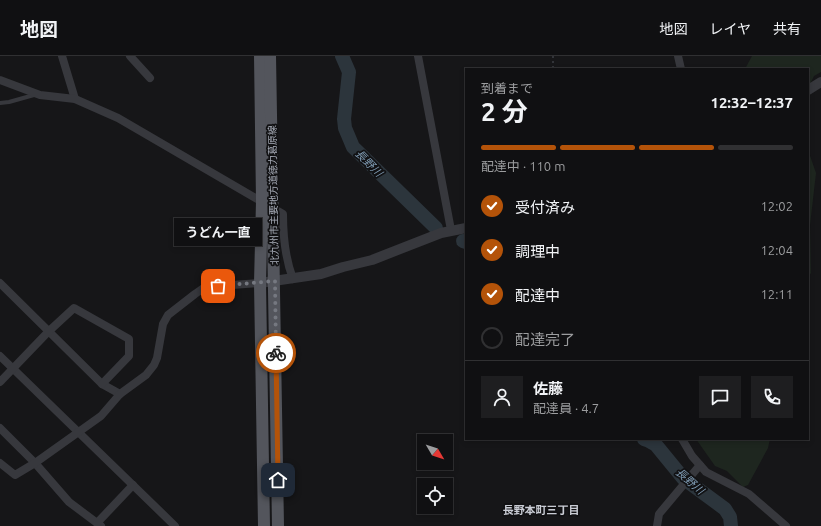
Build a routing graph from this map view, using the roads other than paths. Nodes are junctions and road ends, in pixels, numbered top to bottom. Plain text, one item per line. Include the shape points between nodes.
1 (130, 56) edge
2 (260, 56) edge
3 (270, 56) edge
4 (418, 56) edge
5 (678, 56) edge
6 (66, 58) edge
7 (681, 68) edge
8 (150, 78) dead end
9 (0, 80) edge
10 (821, 82) edge
11 (809, 89) edge
12 (40, 95) junction
13 (76, 100) junction
14 (0, 103) edge
15 (262, 201) junction
16 (274, 208) junction
17 (465, 228) edge
18 (451, 230) junction
19 (294, 279) junction
20 (275, 281) junction
21 (0, 283) edge
22 (260, 283) junction
23 (48, 332) junction
24 (0, 356) edge
25 (13, 369) junction
26 (0, 382) edge
27 (102, 384) junction
28 (120, 394) junction
29 (0, 428) edge
30 (79, 432) junction
31 (683, 440) edge
32 (0, 462) edge
33 (35, 463) junction
34 (700, 466) junction
35 (133, 485) junction
36 (99, 524) edge
37 (175, 526) edge
38 (264, 526) edge
39 (278, 526) edge
40 (657, 526) edge
41 (786, 526) edge

1 - 8 street
2 - 15 main road, 北九州市主要地方道徳力葛原線
3 - 16 main road, 北九州市主要地方道徳力葛原線
4 - 18 street
5 - 7 street
6 - 13 street
9 - 12 street
10 - 11 street
12 - 13 street
12 - 14 lane
13 - 15 street via 118,118
15 - 16 street
15 - 22 main road, 北九州市主要地方道徳力葛原線
16 - 19 street via 283,214 284,244
16 - 20 main road, 北九州市主要地方道徳力葛原線
17 - 18 street
18 - 19 street via 372,260
19 - 20 street
20 - 22 street
20 - 39 main road, 北九州市主要地方道徳力葛原線
21 - 23 street
22 - 28 street via 204,287 195,294 162,324 154,365 146,375
22 - 38 main road, 北九州市主要地方道徳力葛原線
23 - 25 street
23 - 27 street
23 - 27 street via 74,308 129,339 129,356
24 - 25 street
25 - 26 street
25 - 30 street
27 - 28 street
28 - 30 street via 101,416
29 - 33 street
30 - 33 street
30 - 35 street
31 - 34 street
32 - 33 street via 15,475
33 - 36 street via 69,502
34 - 40 street via 660,514
34 - 41 street via 706,472 749,494
35 - 36 street
35 - 37 street

